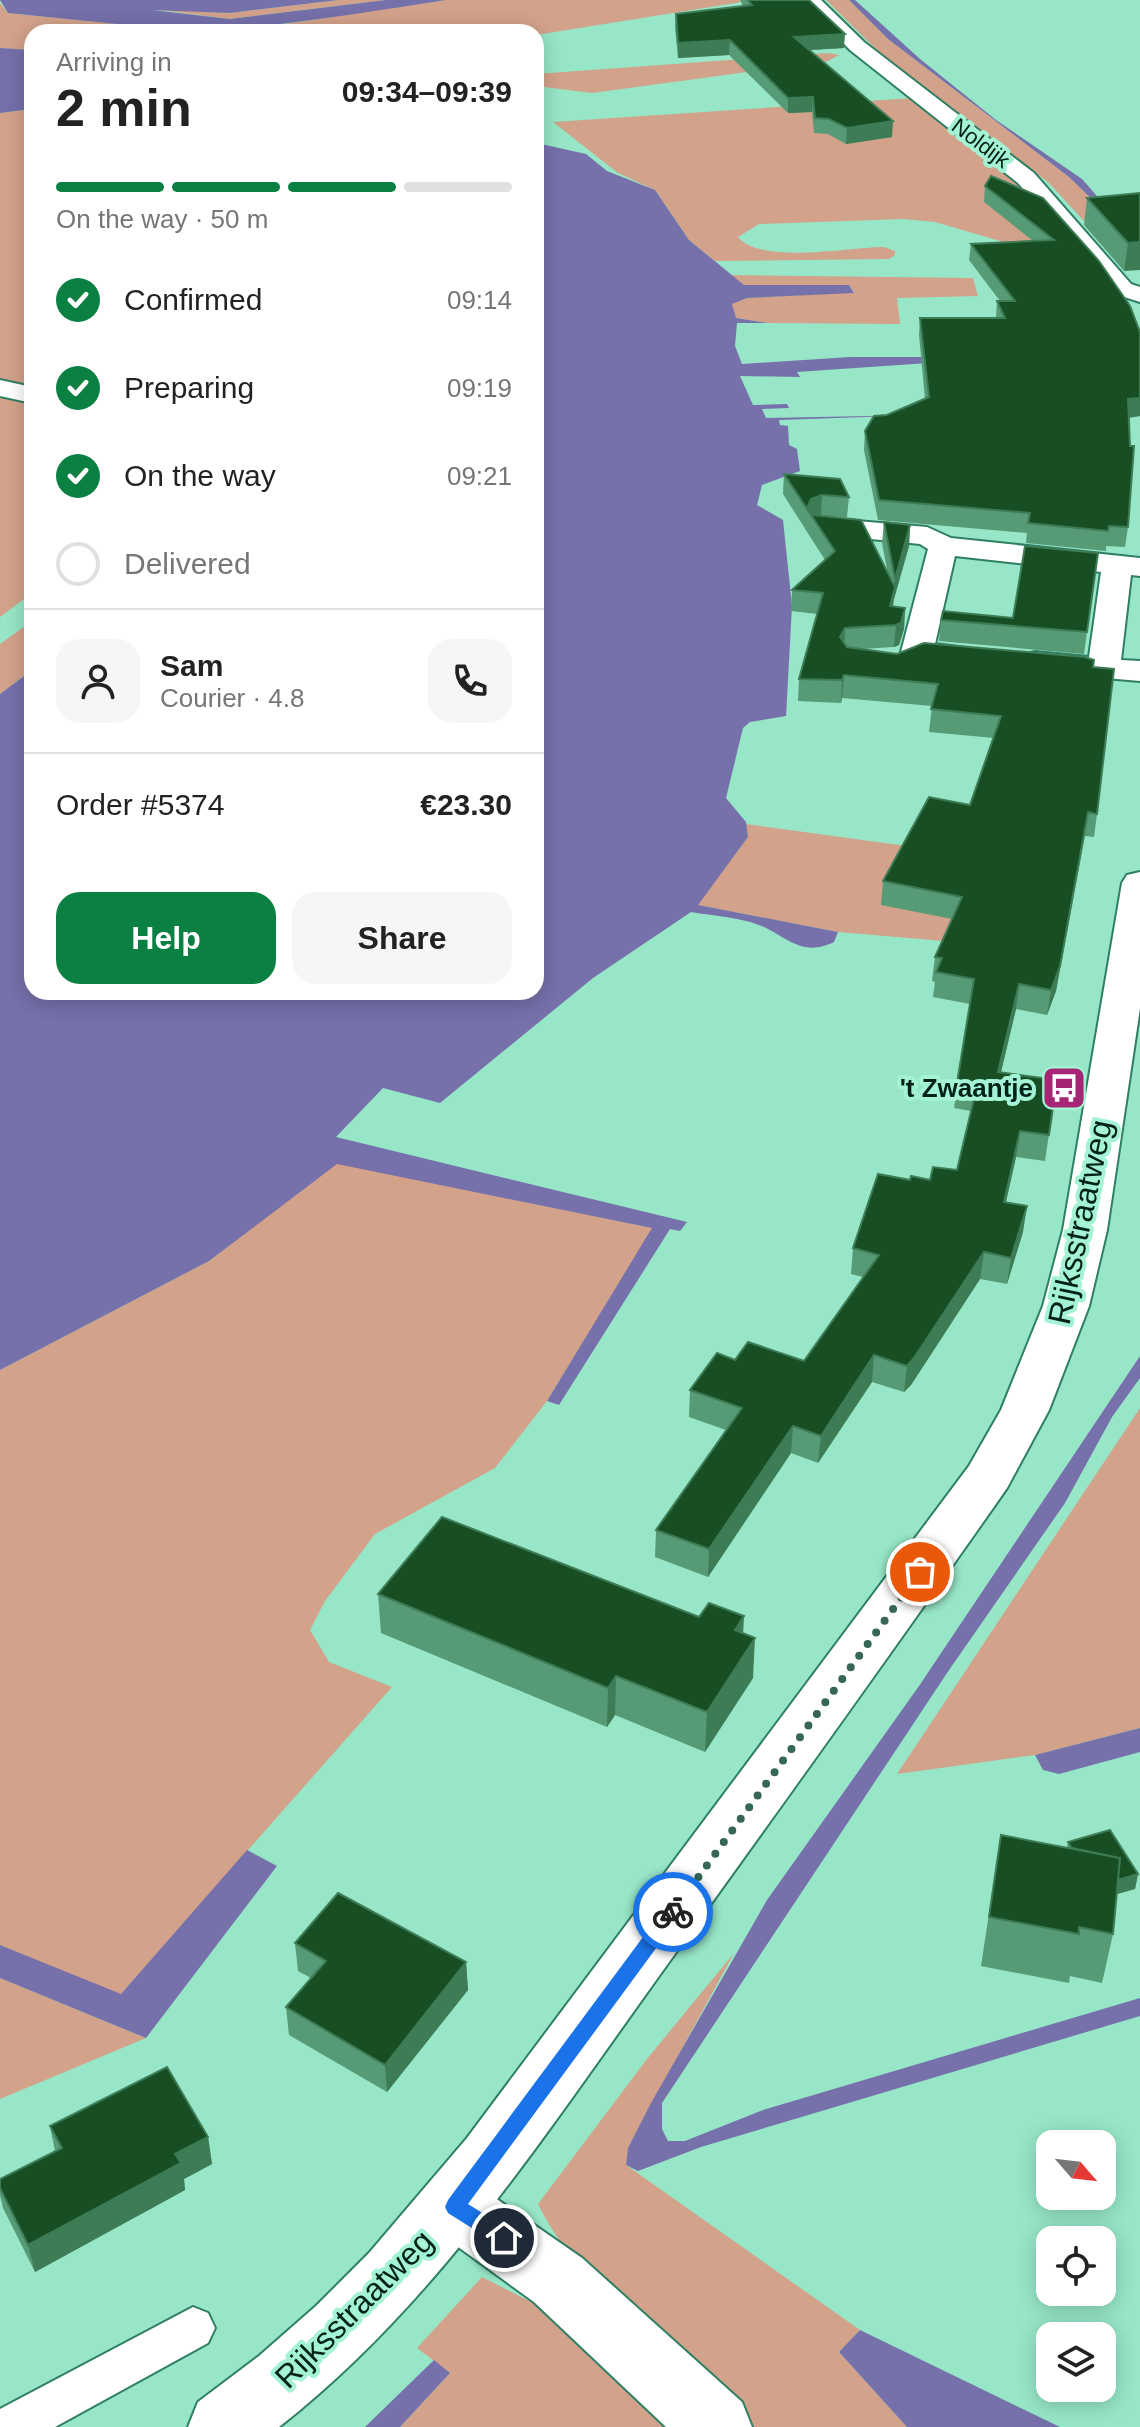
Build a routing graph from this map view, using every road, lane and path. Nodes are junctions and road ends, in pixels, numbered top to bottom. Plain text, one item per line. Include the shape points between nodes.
1 (811, 0) edge
2 (1140, 295) edge
3 (0, 388) edge
4 (24, 393) edge
5 (822, 527) edge
6 (943, 546) junction
7 (1129, 566) edge
8 (917, 652) junction
9 (883, 662) edge
10 (1104, 668) junction
11 (1140, 671) edge
12 (1140, 883) edge
13 (1132, 988) edge
14 (455, 2207) junction
15 (193, 2328) dead end
16 (11, 2427) edge
17 (223, 2427) edge
18 (717, 2427) edge

1 - 2 street, Noldijk via 857,46 1026,178 1123,289
3 - 4 street
5 - 6 street via 927,536
6 - 7 street
6 - 8 street
7 - 10 street
8 - 9 street via 896,663
8 - 10 street
10 - 11 street
12 - 13 street, Rijksstraatweg
13 - 14 street, Rijksstraatweg via 1066,1306 1025,1410 996,1463
14 - 17 street, Rijksstraatweg via 345,2327
14 - 18 street via 558,2280
15 - 16 lane

